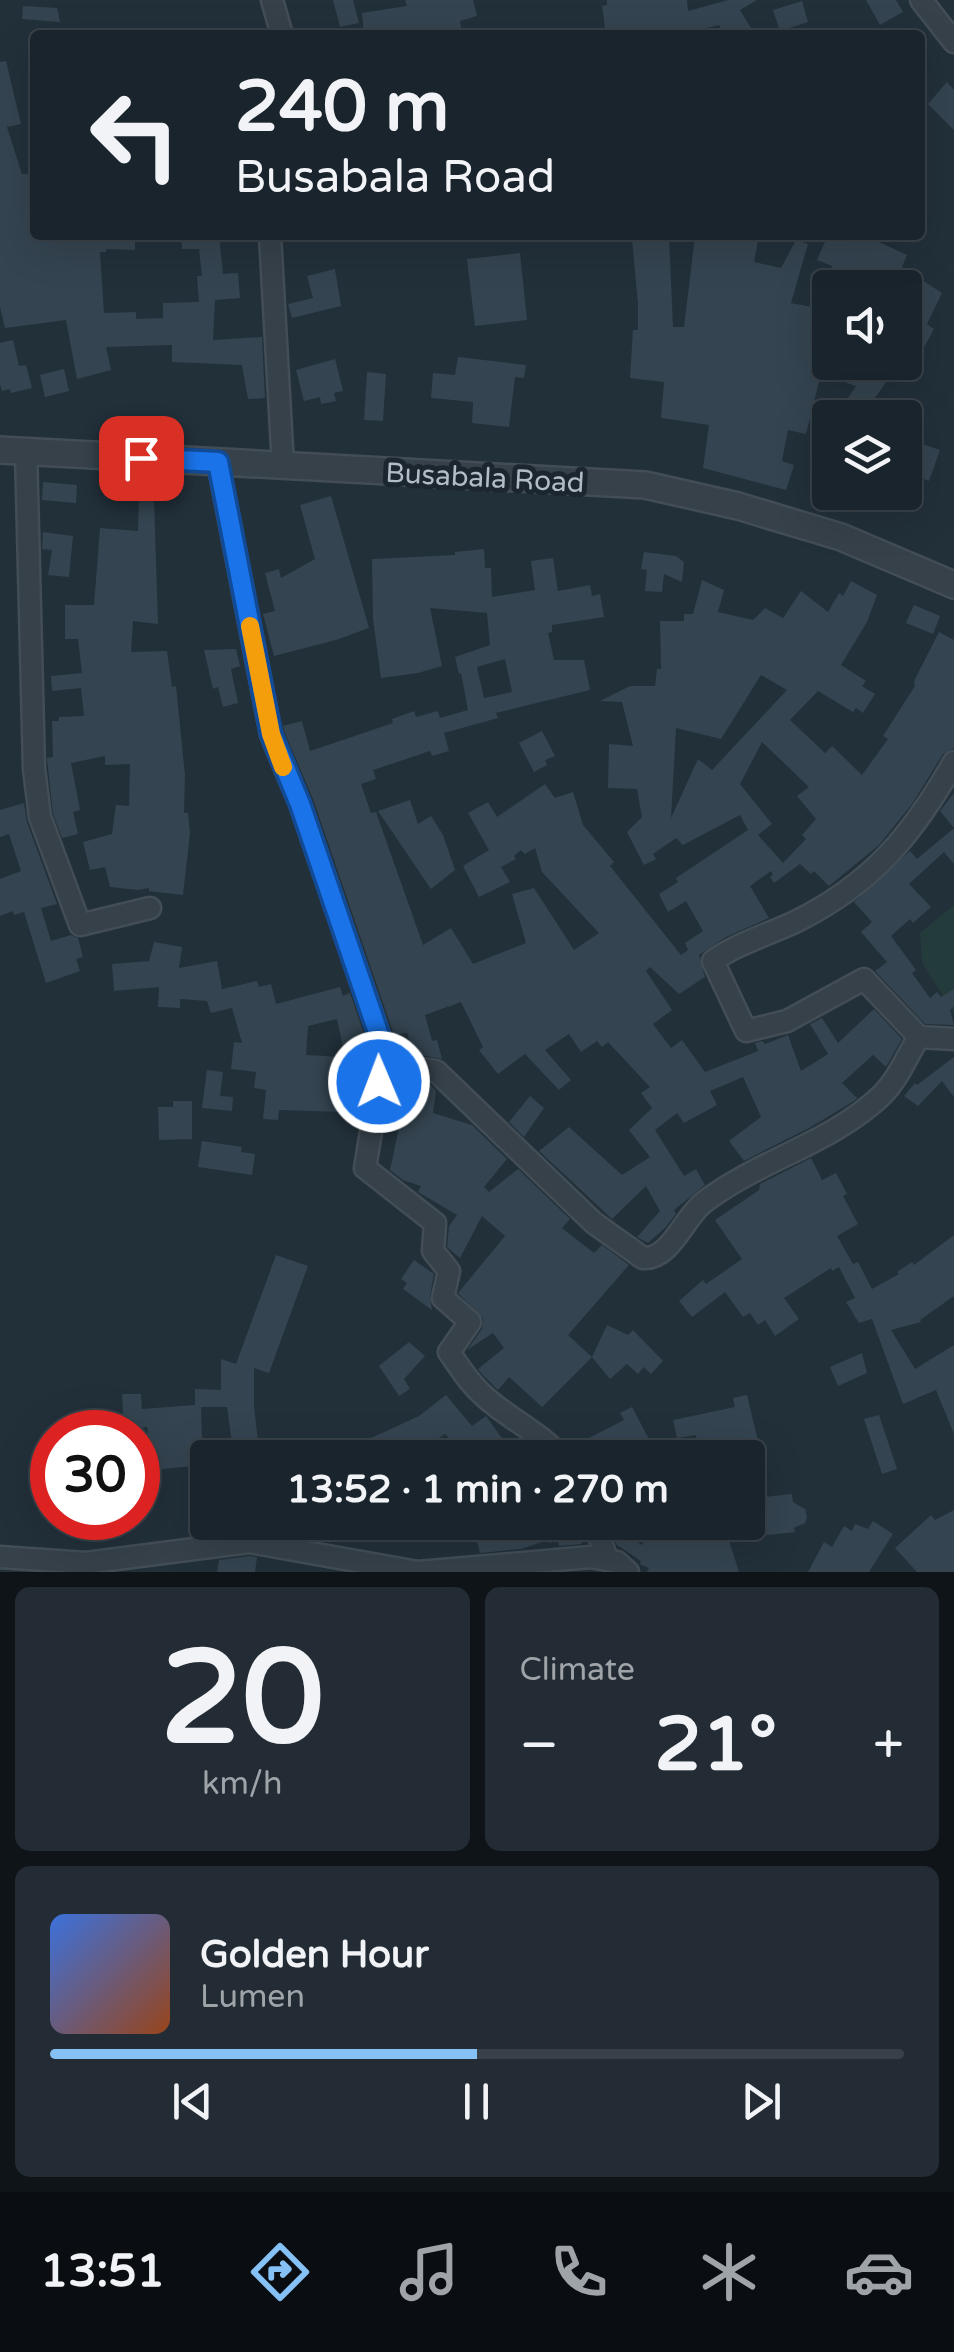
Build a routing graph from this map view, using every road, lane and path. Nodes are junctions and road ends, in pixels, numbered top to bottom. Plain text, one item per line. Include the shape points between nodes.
1 (272, 0) edge
2 (921, 0) edge
3 (281, 30) edge
4 (954, 42) edge
5 (270, 240) edge
6 (13, 450) edge
7 (218, 462) junction
8 (283, 466) junction
9 (954, 586) edge
10 (954, 762) edge
11 (150, 908) dead end
12 (919, 1037) junction
13 (954, 1039) edge
14 (382, 1044) junction
15 (545, 1440) edge
16 (600, 1540) edge
17 (0, 1556) edge
18 (607, 1559) junction
19 (628, 1572) edge

1 - 3 street
2 - 4 street
5 - 8 street
6 - 7 street, Busabala Road
6 - 11 street via 40,817 80,925
7 - 8 street, Busabala Road
7 - 14 street via 271,734
8 - 9 street, Busabala Road via 644,485 841,537
10 - 12 street via 898,848 835,900 713,961 746,1031 787,1021 864,980
12 - 13 street
12 - 14 street via 881,1096 846,1123 701,1204 652,1258 594,1223 436,1071 416,1068
14 - 15 street via 365,1168 436,1222 434,1250 450,1272 444,1298 470,1322 449,1352 487,1399
16 - 18 street
17 - 18 street via 86,1563 249,1542 418,1572
18 - 19 street

